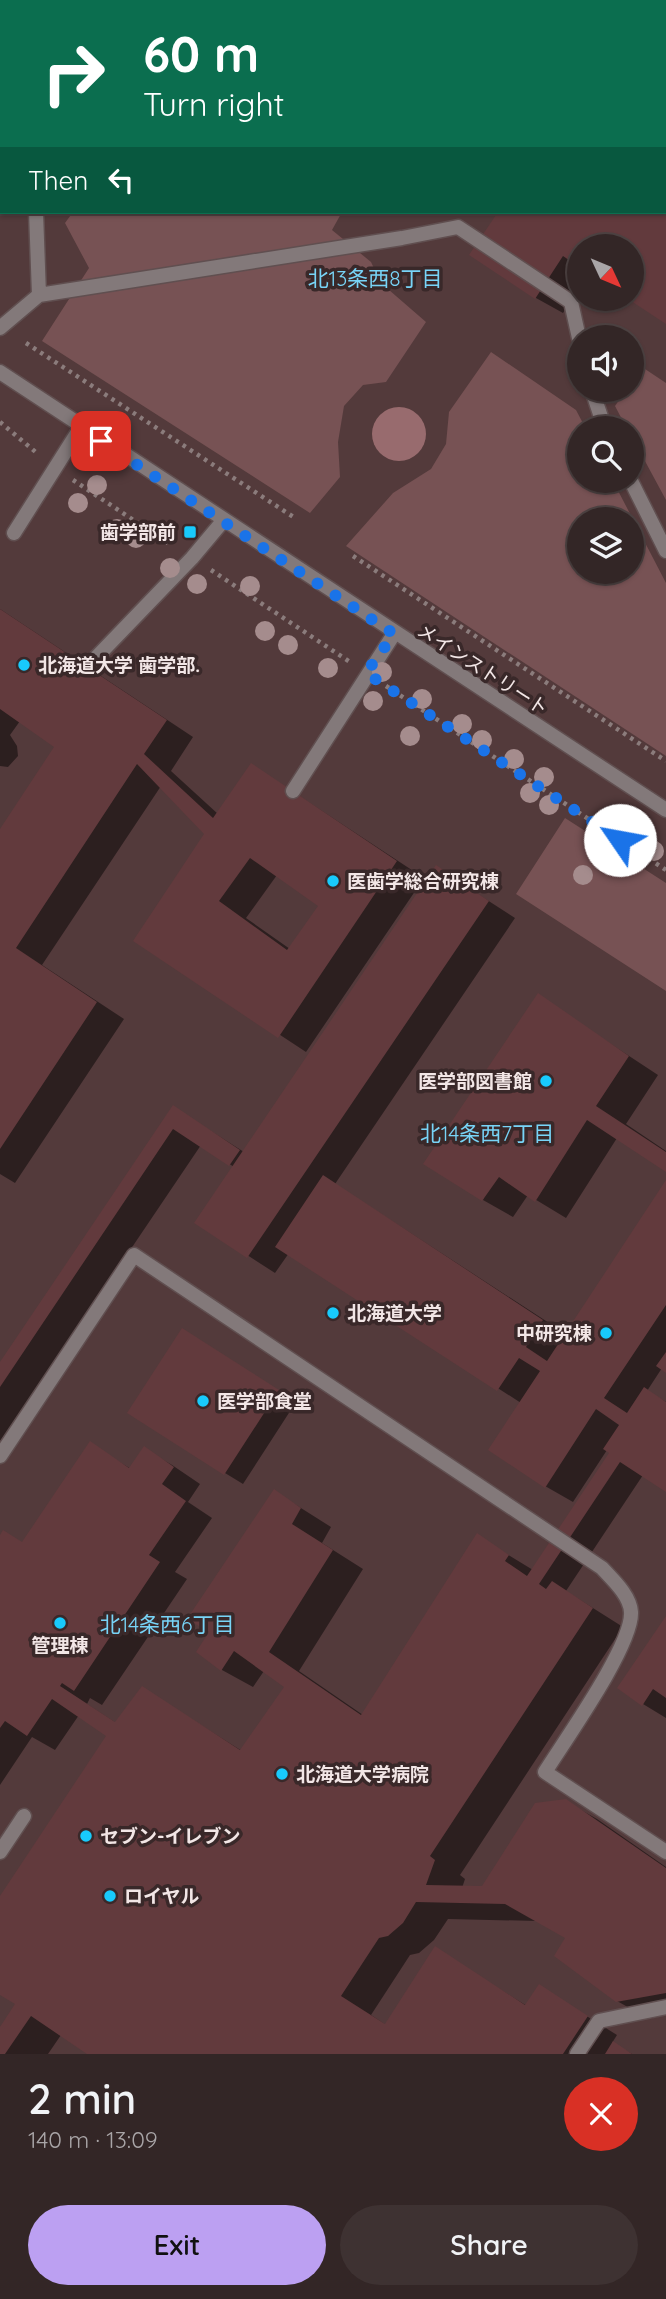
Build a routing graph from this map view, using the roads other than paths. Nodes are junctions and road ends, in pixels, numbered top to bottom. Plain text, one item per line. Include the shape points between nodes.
1 (36, 214) edge
2 (39, 295) junction
3 (576, 325) edge
4 (0, 328) edge
5 (0, 372) edge
6 (81, 427) junction
7 (637, 493) edge
8 (223, 521) junction
9 (14, 533) dead end
10 (666, 551) edge
11 (394, 634) junction
12 (87, 667) dead end
13 (293, 791) dead end
14 (666, 810) edge
15 (0, 1456) edge
16 (24, 1816) dead end
17 (0, 1852) edge
18 (666, 1852) edge
19 (666, 2007) edge
20 (578, 2054) edge

1 - 2 lane
2 - 3 lane via 458,227 571,302
2 - 4 lane
5 - 6 lane, メインストリート
6 - 8 lane, メインストリート
6 - 9 lane
7 - 10 lane
8 - 11 lane, メインストリート
8 - 12 lane
11 - 13 lane
11 - 14 lane, メインストリート
15 - 18 lane via 134,1255 602,1568 620,1588 631,1611 624,1643 545,1772
16 - 17 lane
19 - 20 lane via 599,2021

